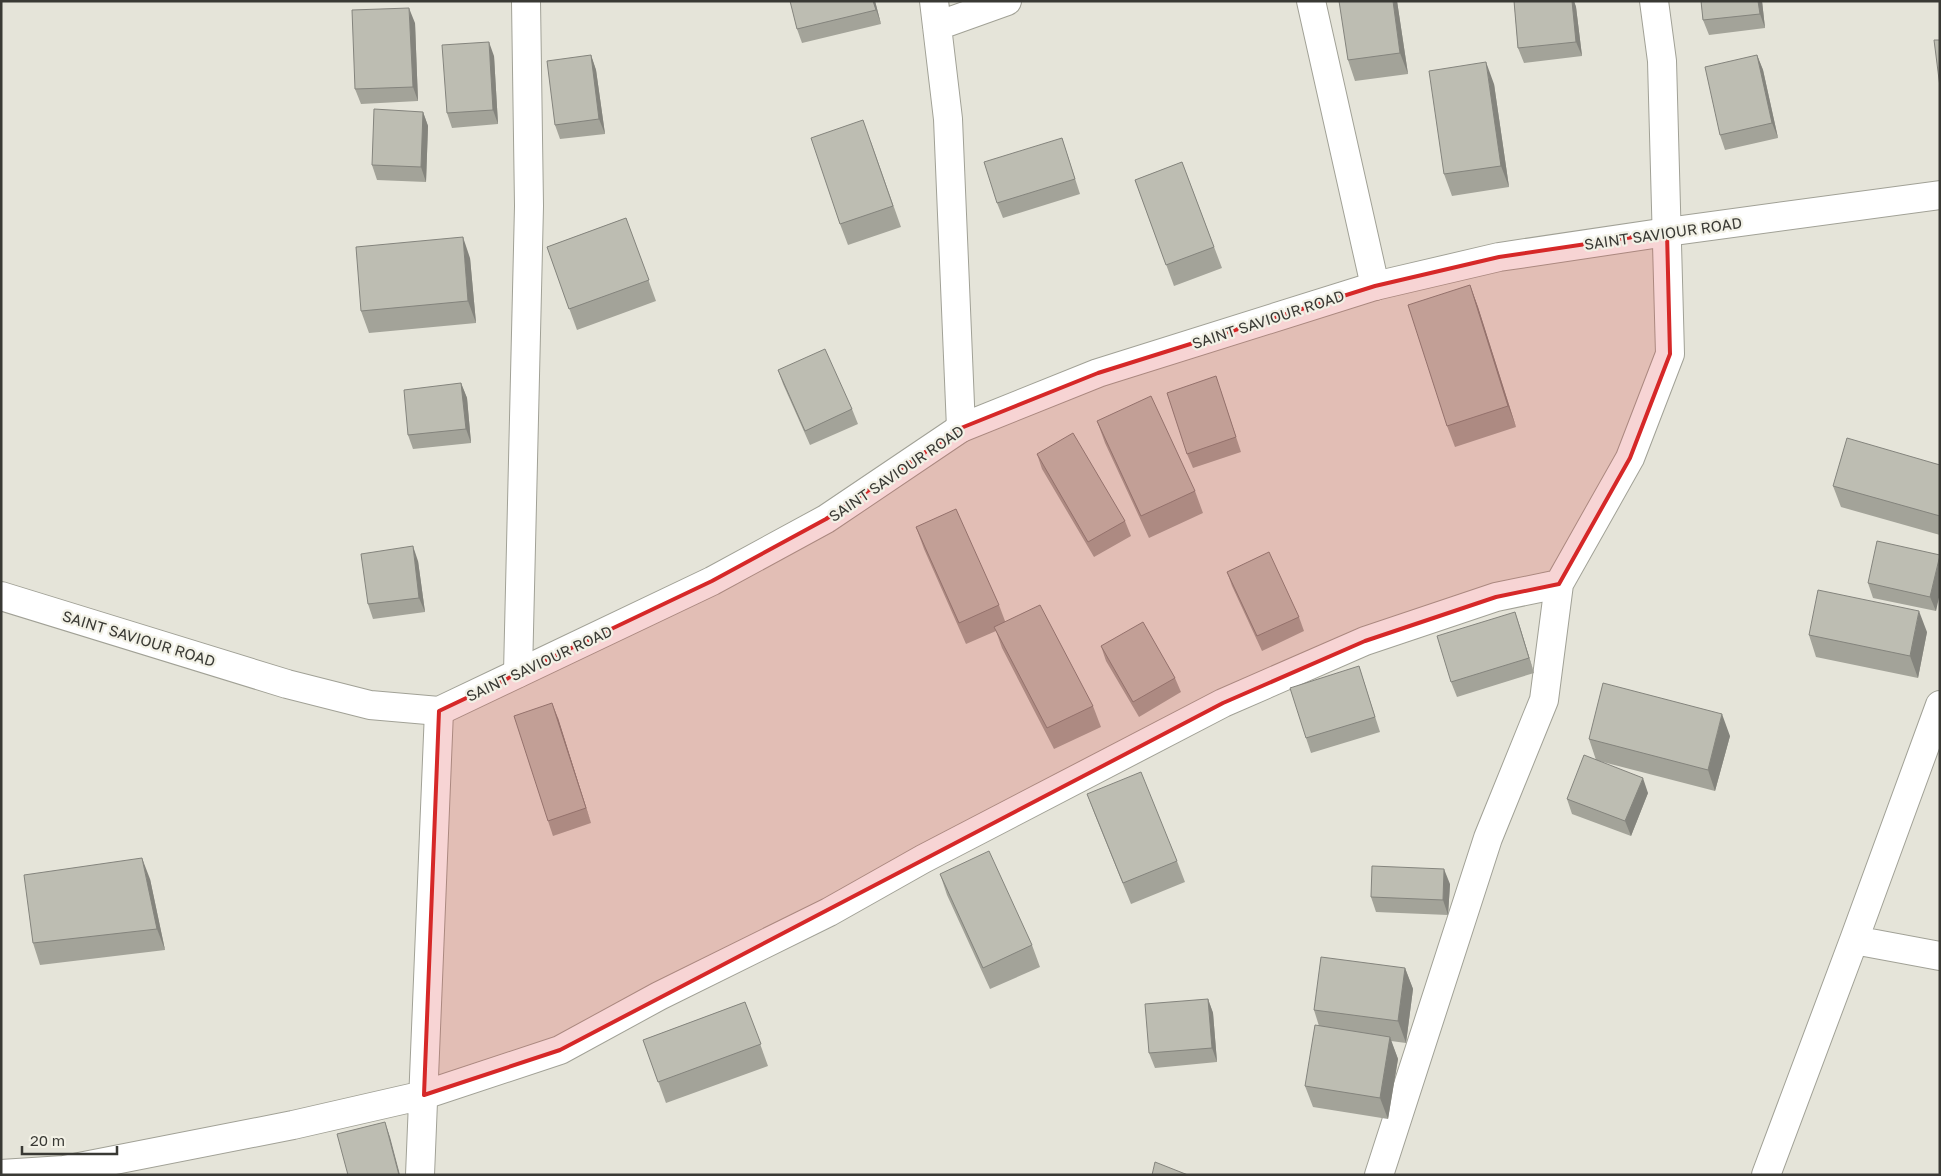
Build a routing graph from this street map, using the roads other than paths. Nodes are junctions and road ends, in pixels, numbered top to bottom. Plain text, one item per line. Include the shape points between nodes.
1 (526, 1) edge
2 (1007, 1) edge
3 (1311, 1) edge
4 (1654, 1) edge
5 (935, 14) edge
6 (1940, 195) edge
7 (1667, 232) junction
8 (1375, 286) junction
9 (960, 428) junction
10 (1559, 584) junction
11 (1, 596) edge
12 (518, 673) junction
13 (1940, 705) edge
14 (438, 711) junction
15 (1854, 940) junction
16 (1940, 956) edge
17 (424, 1095) junction
18 (1, 1174) edge
19 (420, 1175) edge
20 (1379, 1175) edge
21 (1766, 1175) edge

1 - 12 street via 529,206
2 - 5 street
3 - 8 street
4 - 7 street via 1662,60
5 - 9 street via 948,119
6 - 7 street, SAINT SAVIOUR ROAD
7 - 8 street, SAINT SAVIOUR ROAD via 1499,257
7 - 10 street via 1670,354 1630,458
8 - 9 street, SAINT SAVIOUR ROAD via 1098,373
9 - 12 street, SAINT SAVIOUR ROAD via 826,519 712,581
10 - 17 street via 1496,597 1365,641 1223,703 560,1050
10 - 20 street via 1544,700 1488,838
11 - 14 street, SAINT SAVIOUR ROAD via 287,684 370,705
12 - 14 street, SAINT SAVIOUR ROAD
13 - 15 street
14 - 17 street
15 - 16 street
15 - 21 street
17 - 18 street via 283,1127 64,1170
17 - 19 street

